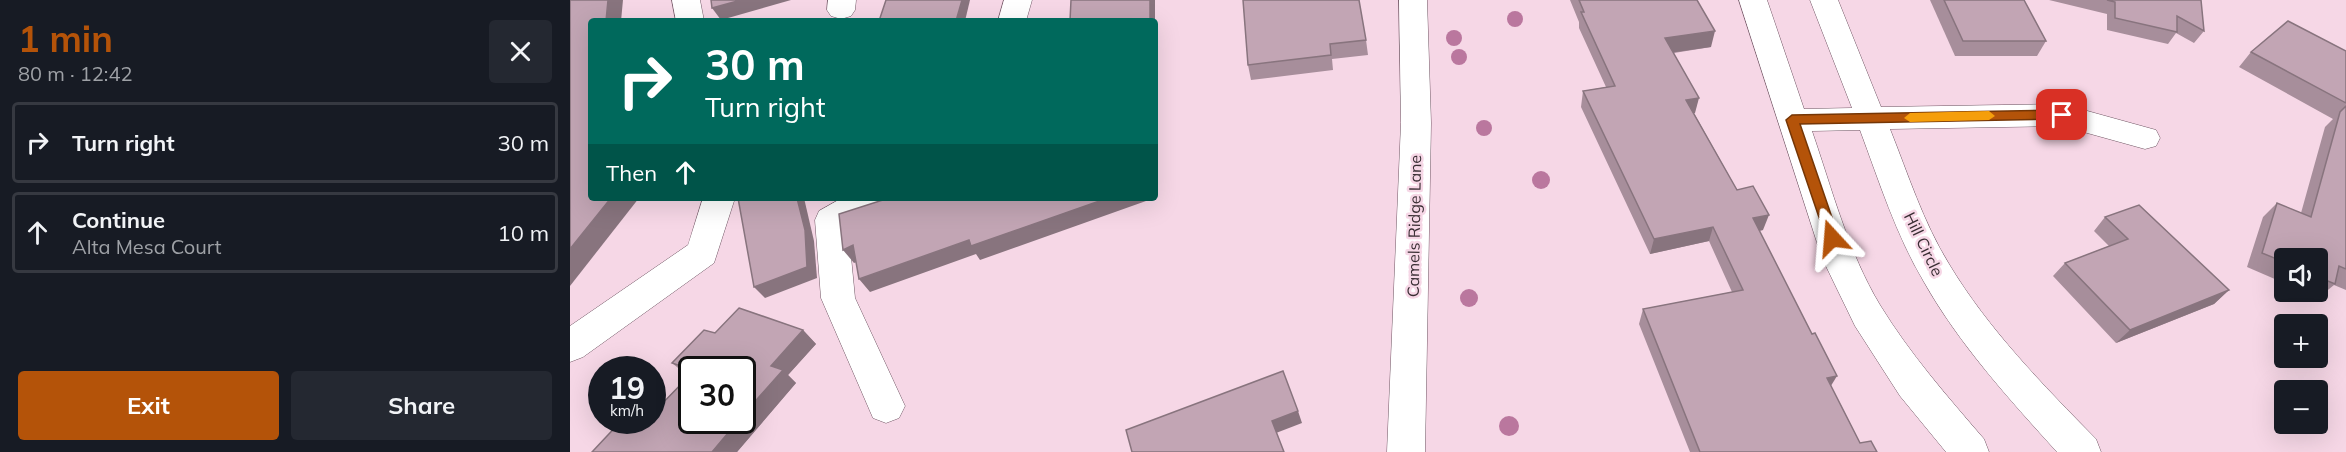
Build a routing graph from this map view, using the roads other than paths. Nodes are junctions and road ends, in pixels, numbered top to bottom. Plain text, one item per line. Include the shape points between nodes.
1 (686, 0) edge
2 (1018, 0) edge
3 (1413, 0) edge
4 (1753, 0) edge
5 (1824, 0) edge
6 (689, 18) edge
7 (1013, 18) edge
8 (1870, 118) junction
9 (1792, 120) junction
10 (2145, 138) dead end
11 (718, 201) edge
12 (863, 201) edge
13 (570, 346) edge
14 (886, 406) dead end
15 (1406, 452) edge
16 (1970, 452) edge
17 (2082, 452) edge

1 - 6 street
2 - 7 street
3 - 15 street, Camels Ridge Lane via 1415,157
4 - 9 street
5 - 8 street, Hill Circle
8 - 9 street
8 - 10 street via 2062,115
8 - 17 street, Hill Circle via 1936,273 2024,389
9 - 16 street via 1839,258 1867,315 1913,384
11 - 13 street via 702,253
12 - 14 street via 831,220 838,298

